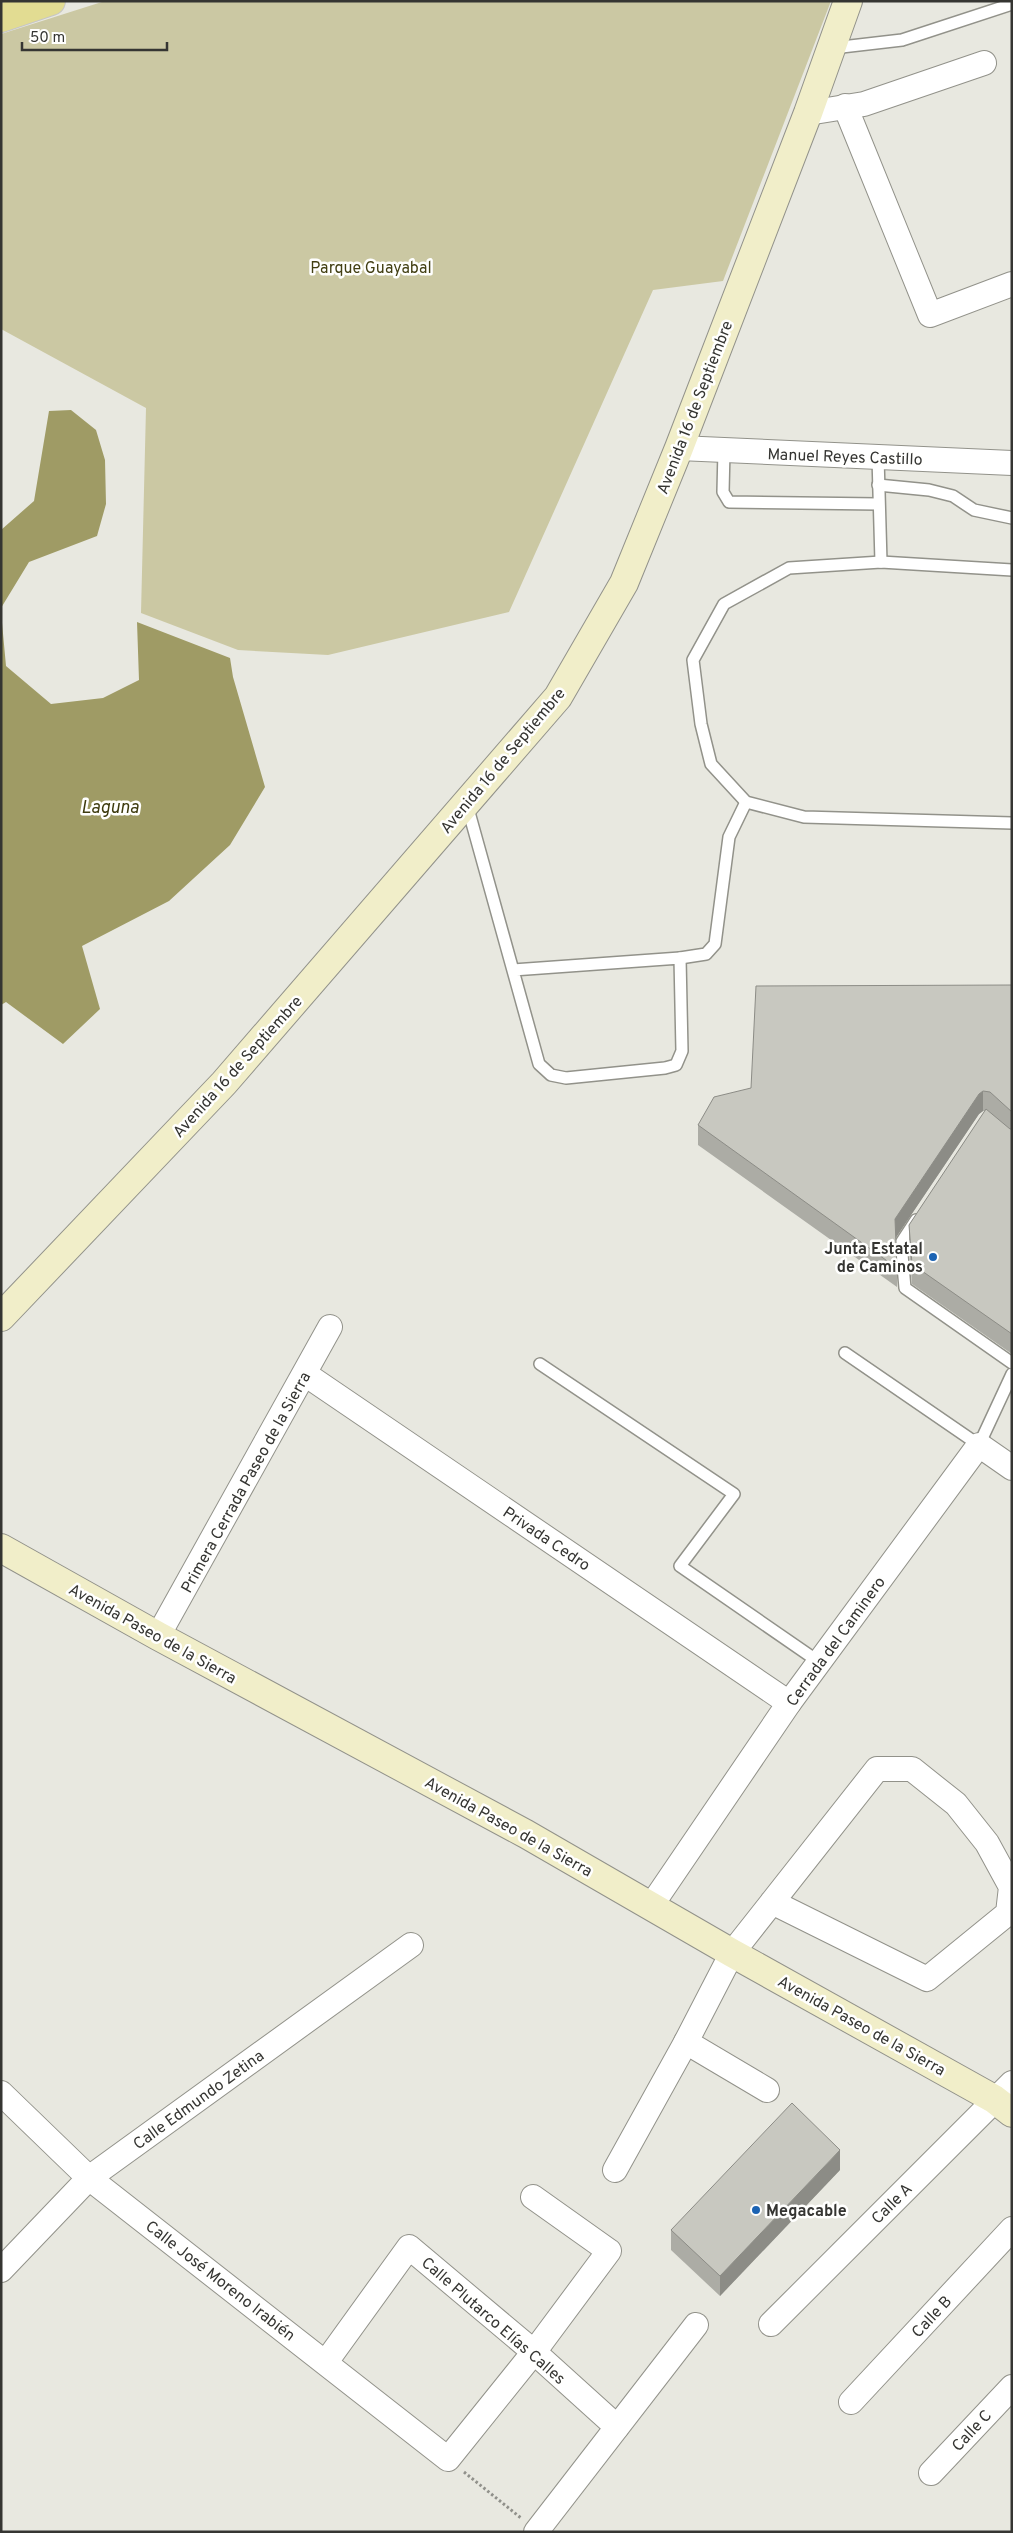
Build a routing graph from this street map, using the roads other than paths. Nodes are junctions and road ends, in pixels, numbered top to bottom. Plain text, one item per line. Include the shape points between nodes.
1 (51, 1) edge
2 (848, 1) edge
3 (1012, 4) edge
4 (1, 18) edge
5 (831, 48) junction
6 (984, 63) dead end
7 (845, 106) junction
8 (808, 113) junction
9 (1012, 284) edge
10 (678, 448) junction
11 (724, 450) junction
12 (878, 457) junction
13 (1012, 463) edge
14 (878, 485) junction
15 (878, 504) junction
16 (1012, 518) edge
17 (881, 562) junction
18 (1012, 570) edge
19 (746, 802) junction
20 (466, 803) junction
21 (1012, 823) edge
22 (680, 958) junction
23 (513, 970) junction
24 (922, 1212) edge
25 (1, 1317) edge
26 (330, 1327) dead end
27 (845, 1353) dead end
28 (1012, 1363) edge
29 (540, 1364) dead end
30 (305, 1374) junction
31 (1012, 1374) edge
32 (980, 1445) junction
33 (1012, 1468) edge
34 (1, 1548) edge
35 (158, 1636) junction
36 (819, 1662) junction
37 (789, 1702) junction
38 (772, 1902) junction
39 (651, 1906) junction
40 (411, 1945) dead end
41 (732, 1953) junction
42 (686, 2042) junction
43 (767, 2090) dead end
44 (1, 2093) edge
45 (1006, 2098) edge
46 (614, 2170) dead end
47 (89, 2178) junction
48 (533, 2197) dead end
49 (1012, 2229) edge
50 (1, 2270) edge
51 (770, 2324) dead end
52 (696, 2325) dead end
53 (534, 2352) junction
54 (326, 2362) junction
55 (1012, 2387) edge
56 (851, 2402) dead end
57 (617, 2427) junction
58 (930, 2473) dead end
59 (536, 2531) edge

1 - 4 main road
2 - 5 main road, Avenida 16 de Septiembre
3 - 5 lane via 902,40
5 - 8 main road, Avenida 16 de Septiembre
6 - 7 street via 864,104
7 - 8 street
7 - 9 street via 930,315
8 - 10 main road, Avenida 16 de Septiembre
10 - 11 street, Manuel Reyes Castillo
10 - 20 main road, Avenida 16 de Septiembre via 624,583 558,697
11 - 12 street, Manuel Reyes Castillo
11 - 15 lane via 723,492 729,502
12 - 13 street, Manuel Reyes Castillo
12 - 14 lane
14 - 15 lane
14 - 16 lane via 953,496 974,510
15 - 17 lane
17 - 18 lane
17 - 19 lane via 789,568 724,604 693,660 710,764
19 - 21 lane via 804,817
19 - 22 lane via 729,837 716,944 706,954
20 - 23 lane
20 - 25 main road, Avenida 16 de Septiembre via 224,1083
22 - 23 lane
22 - 23 lane via 682,1051 676,1065 566,1078 551,1075 539,1064
24 - 28 lane via 901,1243 905,1288
26 - 30 street, Primera Cerrada Paseo de la Sierra
27 - 32 lane
29 - 36 lane via 734,1494 680,1566
30 - 35 street, Primera Cerrada Paseo de la Sierra
30 - 37 street, Privada Cedro
31 - 32 lane, Cerrada del Caminero
32 - 33 street
32 - 36 street, Cerrada del Caminero
34 - 35 main road, Avenida Paseo de la Sierra
35 - 39 main road, Avenida Paseo de la Sierra via 526,1834
36 - 37 street, Cerrada del Caminero
37 - 39 street, Cerrada del Caminero
38 - 38 street via 877,1769 912,1769 956,1804 987,1844 1011,1887 1008,1913 927,1979
38 - 41 street
39 - 41 main road, Avenida Paseo de la Sierra
40 - 47 street, Calle Edmundo Zetina
41 - 42 street
41 - 45 main road, Avenida Paseo de la Sierra
42 - 43 street
42 - 46 street
44 - 47 street, Calle José Moreno Irabién
45 - 51 street, Calle A
47 - 50 street, Calle Edmundo Zetina
47 - 54 street, Calle José Moreno Irabién
48 - 53 street via 609,2251
49 - 56 street, Calle B
52 - 57 street
53 - 54 street, Calle José Moreno Irabién via 448,2459
53 - 54 street, Calle Plutarco Elías Calles via 409,2247
53 - 57 street, Calle Plutarco Elías Calles
55 - 58 street, Calle C
57 - 59 street

